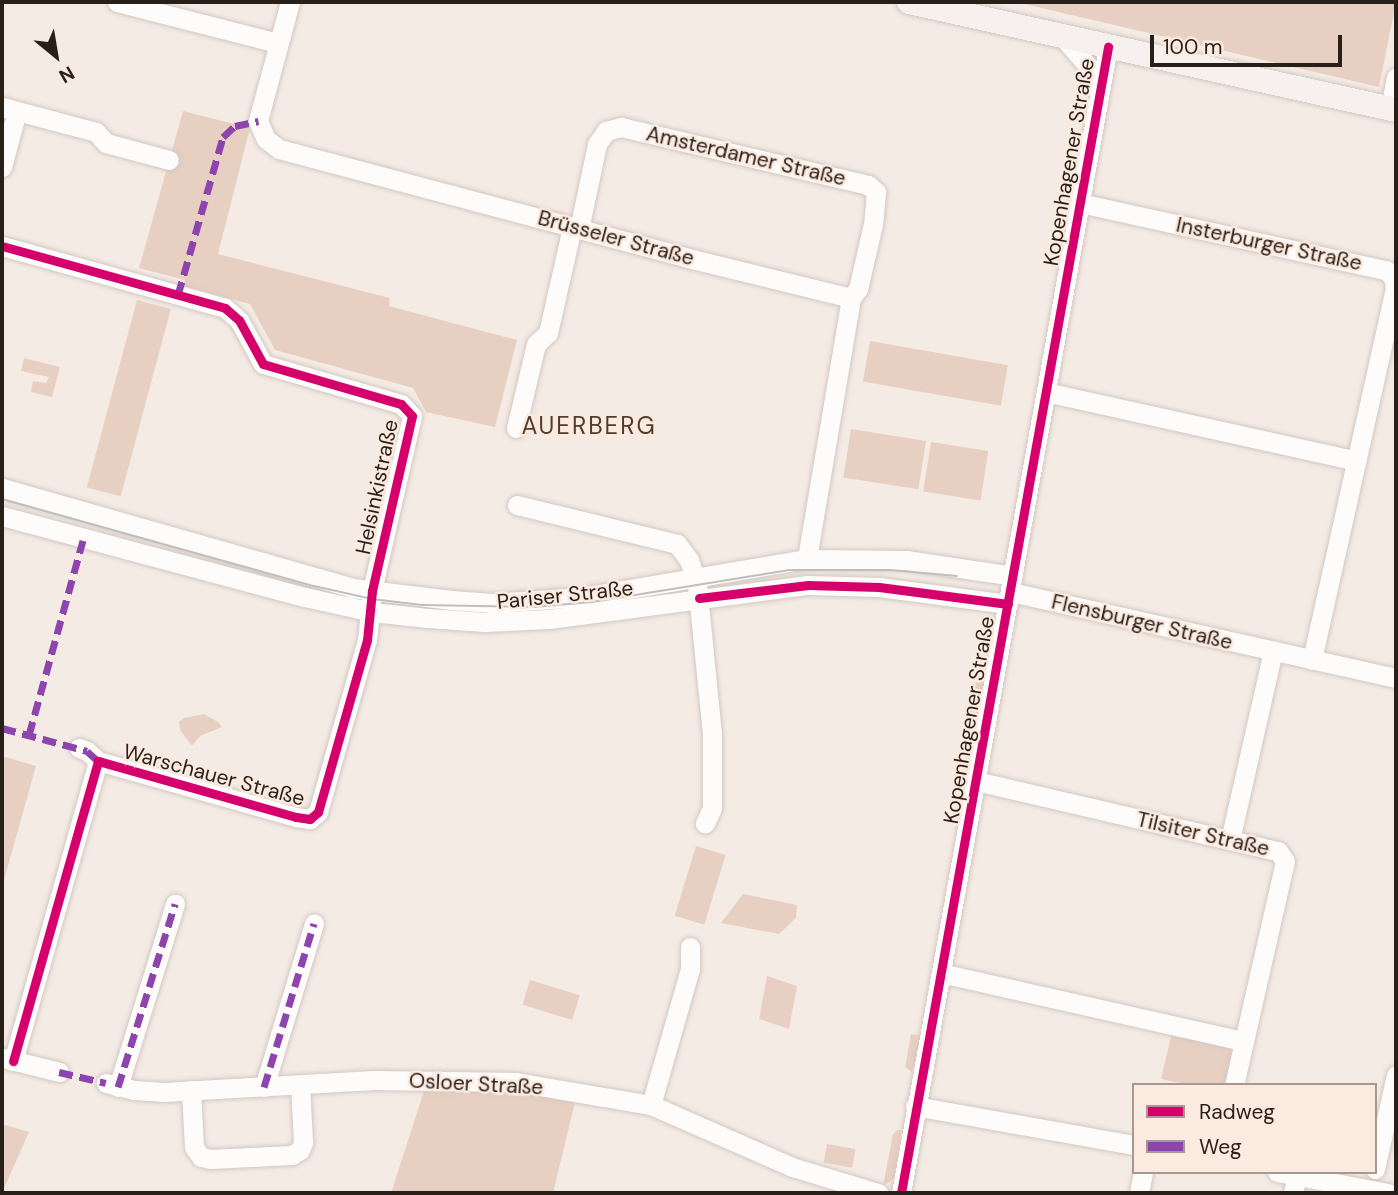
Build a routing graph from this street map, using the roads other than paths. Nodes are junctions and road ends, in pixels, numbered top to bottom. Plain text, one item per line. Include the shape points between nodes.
1 (117, 2) edge
2 (290, 2) edge
3 (908, 2) edge
4 (1063, 37) junction
5 (278, 43) junction
6 (1108, 47) junction
7 (1396, 78) edge
8 (1098, 99) junction
9 (9, 109) edge
10 (1393, 109) edge
11 (169, 160) dead end
12 (2, 167) edge
13 (1080, 202) junction
14 (576, 228) junction
15 (2, 246) edge
16 (851, 298) junction
17 (1046, 392) junction
18 (516, 428) dead end
19 (1356, 461) junction
20 (2, 488) edge
21 (517, 505) dead end
22 (2, 516) edge
23 (807, 559) junction
24 (696, 578) junction
25 (372, 591) junction
26 (1011, 591) junction
27 (699, 598) junction
28 (372, 612) junction
29 (1273, 651) junction
30 (1312, 660) junction
31 (1396, 678) edge
32 (79, 748) dead end
33 (98, 761) junction
34 (976, 781) junction
35 (705, 823) dead end
36 (1230, 840) junction
37 (175, 904) dead end
38 (314, 923) dead end
39 (690, 947) dead end
40 (941, 973) junction
41 (1243, 1041) junction
42 (7, 1059) edge
43 (59, 1072) dead end
44 (1396, 1075) edge
45 (1234, 1083) edge
46 (300, 1084) junction
47 (264, 1087) junction
48 (191, 1090) junction
49 (652, 1105) junction
50 (915, 1106) junction
51 (1132, 1145) edge
52 (1143, 1174) edge
53 (1289, 1180) edge
54 (1377, 1181) edge
55 (878, 1193) edge
56 (901, 1193) edge
57 (1139, 1193) edge

1 - 5 street
2 - 5 street, Brüsseler Straße
3 - 4 main road
4 - 6 main road
4 - 8 street, Kopenhagener Straße via 1094,73
5 - 14 street, Brüsseler Straße via 258,121 266,139 279,149
6 - 8 street, Kopenhagener Straße
6 - 10 main road
7 - 10 street
8 - 13 street, Kopenhagener Straße
9 - 11 street via 96,132 106,143
9 - 12 street
13 - 17 street, Kopenhagener Straße
13 - 19 street, Insterburger Straße via 1391,273 1395,288
14 - 16 street, Brüsseler Straße
14 - 16 street, Amsterdamer Straße via 597,144 606,131 621,127 869,185 876,192 873,224 859,289
14 - 18 street via 548,333 536,344
15 - 25 street, Helsinkistraße via 231,311 263,364 409,409 412,416
16 - 23 street
17 - 19 street
17 - 26 street, Kopenhagener Straße
19 - 30 street, Insterburger Straße
20 - 25 street, Pariser Straße via 287,572
21 - 24 street via 677,544 690,560
22 - 28 street, Pariser Straße
23 - 24 street, Pariser Straße
23 - 26 street, Pariser Straße via 906,560
24 - 25 street, Pariser Straße via 525,602
24 - 27 street
25 - 28 street, Warschauer Straße
26 - 27 street, Pariser Straße via 820,586
26 - 29 street, Flensburger Straße
26 - 34 street, Kopenhagener Straße
27 - 28 street, Pariser Straße via 549,619 485,622
27 - 35 street via 712,733 712,808
28 - 33 street, Warschauer Straße via 315,817 296,817
29 - 30 street, Flensburger Straße
29 - 36 street
30 - 31 street, Flensburger Straße
32 - 33 street, Warschauer Straße
33 - 42 street, Warschauer Straße
34 - 36 street, Tilsiter Straße
34 - 40 street, Kopenhagener Straße
36 - 41 street, Tilsiter Straße via 1278,851 1285,861
37 - 48 street, Osloer Straße via 112,1085 134,1090
38 - 47 street
39 - 49 street via 690,969
40 - 41 street
40 - 50 street, Kopenhagener Straße
41 - 45 street, Tilsiter Straße
42 - 43 street, Warschauer Straße
44 - 54 street
46 - 47 street, Osloer Straße
46 - 48 street via 303,1142 292,1155 201,1157 194,1147
46 - 49 street, Osloer Straße via 432,1079 516,1082
47 - 48 street, Osloer Straße
49 - 55 street, Osloer Straße via 792,1167
50 - 51 street
50 - 56 street, Kopenhagener Straße
52 - 57 street
53 - 54 street

